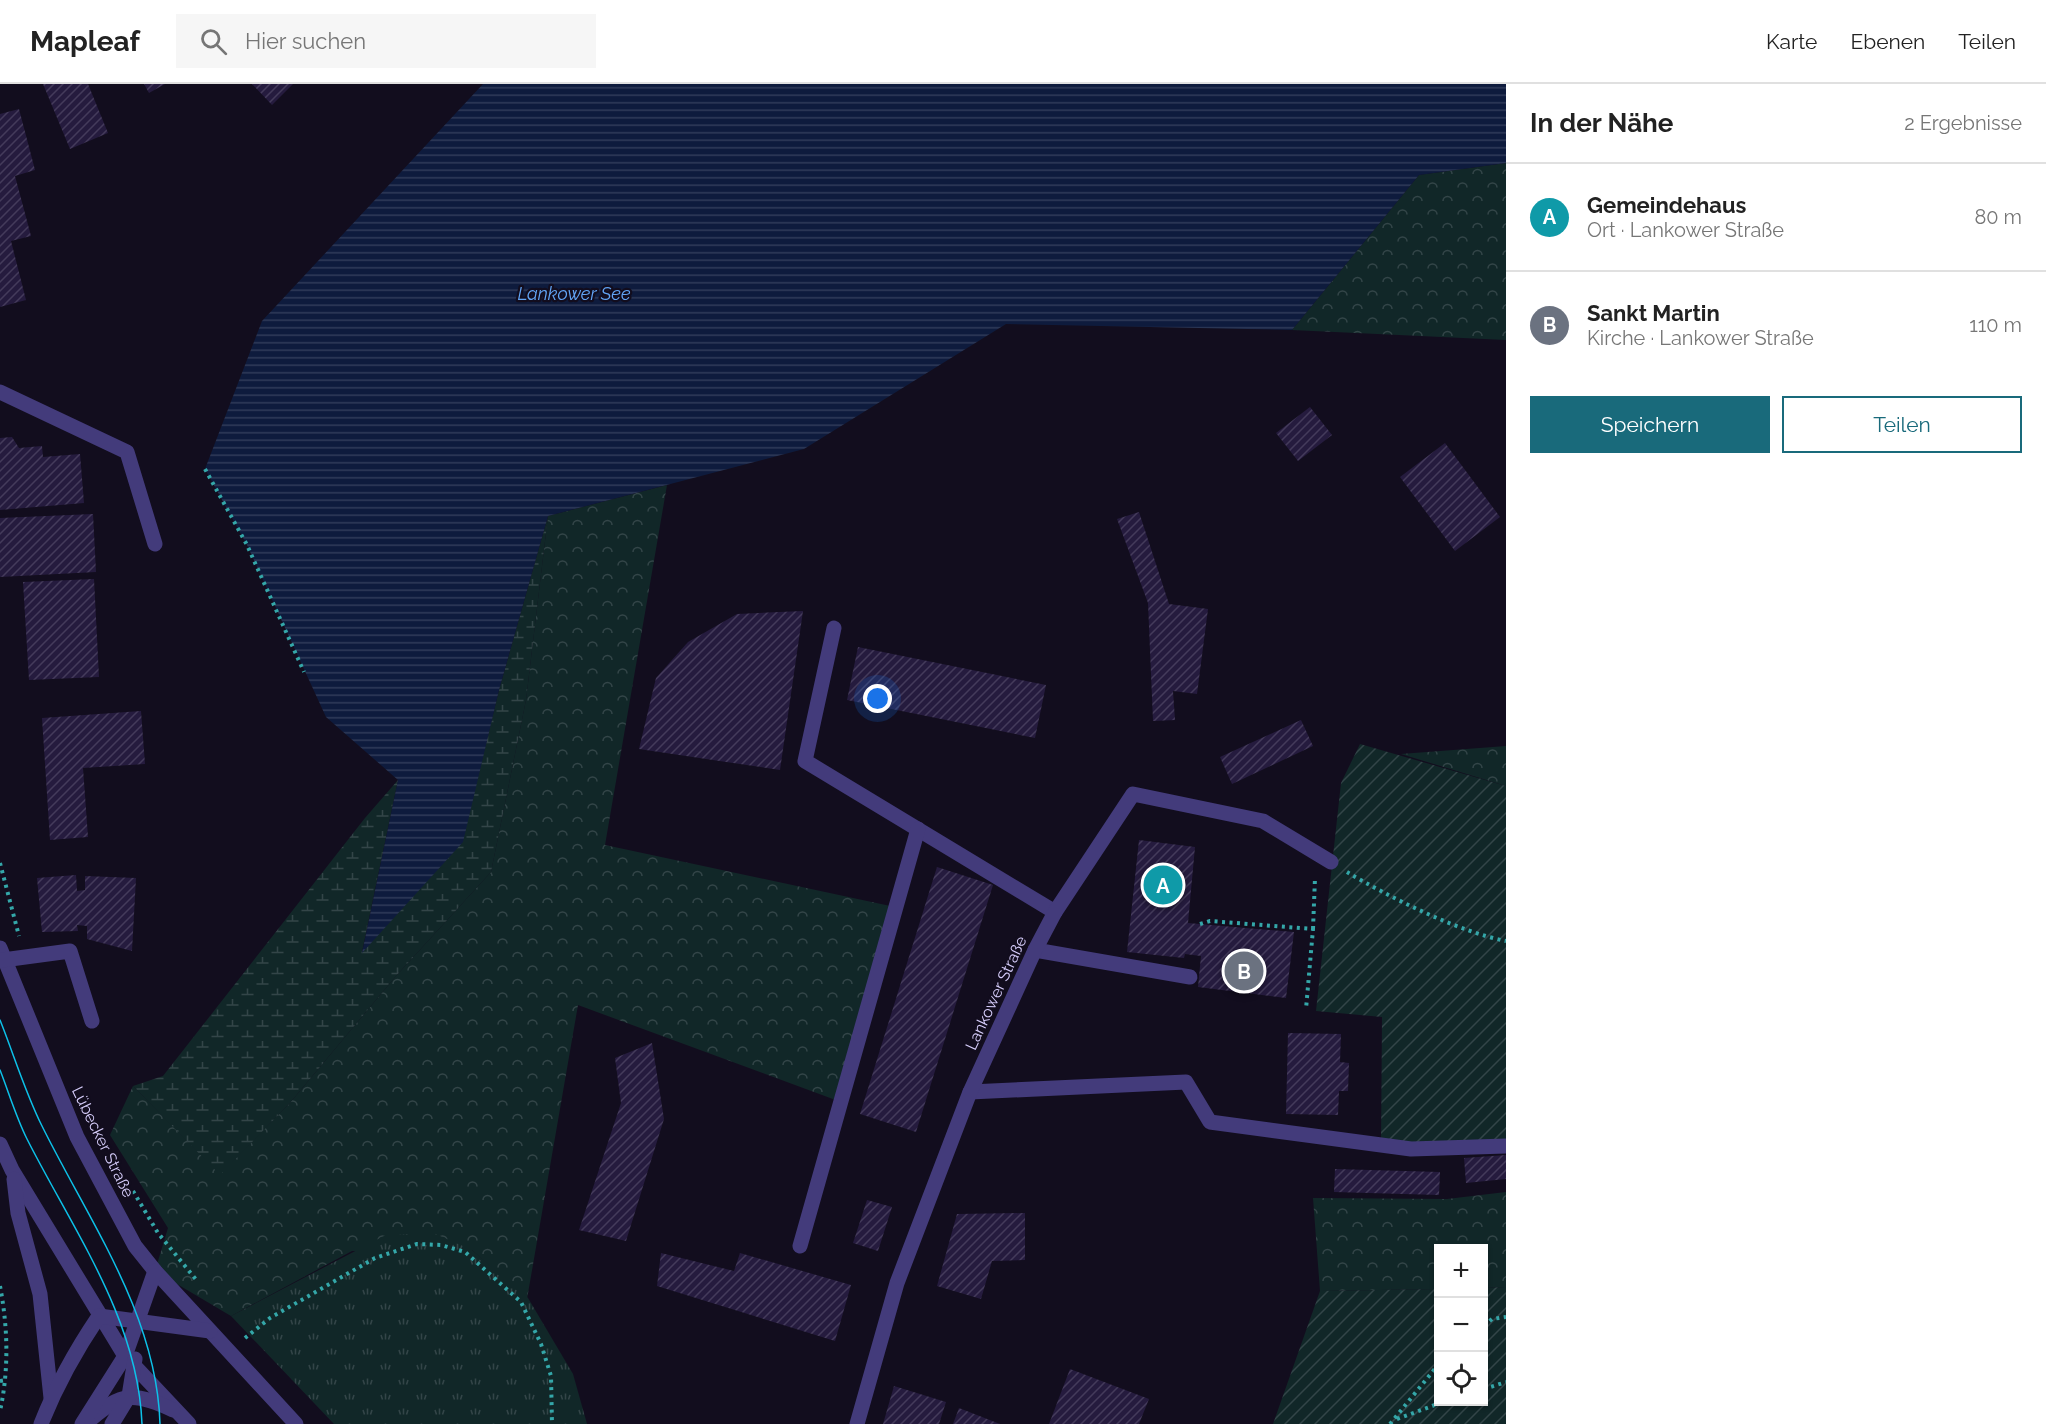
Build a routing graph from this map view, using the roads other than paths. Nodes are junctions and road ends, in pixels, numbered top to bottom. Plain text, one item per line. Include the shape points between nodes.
1 (0, 392) edge
2 (155, 544) dead end
3 (834, 628) dead end
4 (918, 829) junction
5 (1331, 862) road end
6 (1055, 912) junction
7 (1035, 950) junction
8 (2, 954) edge
9 (1190, 976) dead end
10 (92, 1021) dead end
11 (970, 1092) junction
12 (0, 1143) edge
13 (1506, 1146) edge
14 (12, 1170) junction
15 (800, 1246) dead end
16 (155, 1271) junction
17 (99, 1316) junction
18 (139, 1320) junction
19 (210, 1332) junction
20 (130, 1362) junction
21 (129, 1396) junction
22 (51, 1398) junction
23 (184, 1419) edge
24 (41, 1424) edge
25 (84, 1424) edge
26 (112, 1424) edge
27 (296, 1424) edge
28 (857, 1424) edge

1 - 2 street via 127,452
3 - 4 street via 805,761
4 - 6 street
4 - 15 street
5 - 6 street, Lankower Straße via 1263,820 1133,794
6 - 7 street, Lankower Straße
7 - 9 street
7 - 11 street, Lankower Straße
8 - 10 street via 25,957 70,951
8 - 16 street, Lübecker Straße via 77,1137 135,1246
11 - 13 street via 1186,1082 1210,1122 1411,1149
11 - 28 street, Lankower Straße via 897,1283
12 - 14 street
14 - 17 street
14 - 22 street via 18,1213 40,1294
16 - 18 street
16 - 19 street, Lübecker Straße
17 - 18 street
17 - 20 street
17 - 22 street
18 - 19 street
18 - 20 street
19 - 27 street, Lübecker Straße
20 - 21 street
20 - 23 street
20 - 25 street
21 - 23 street via 141,1397
21 - 25 street via 107,1404
21 - 26 street
22 - 24 street

